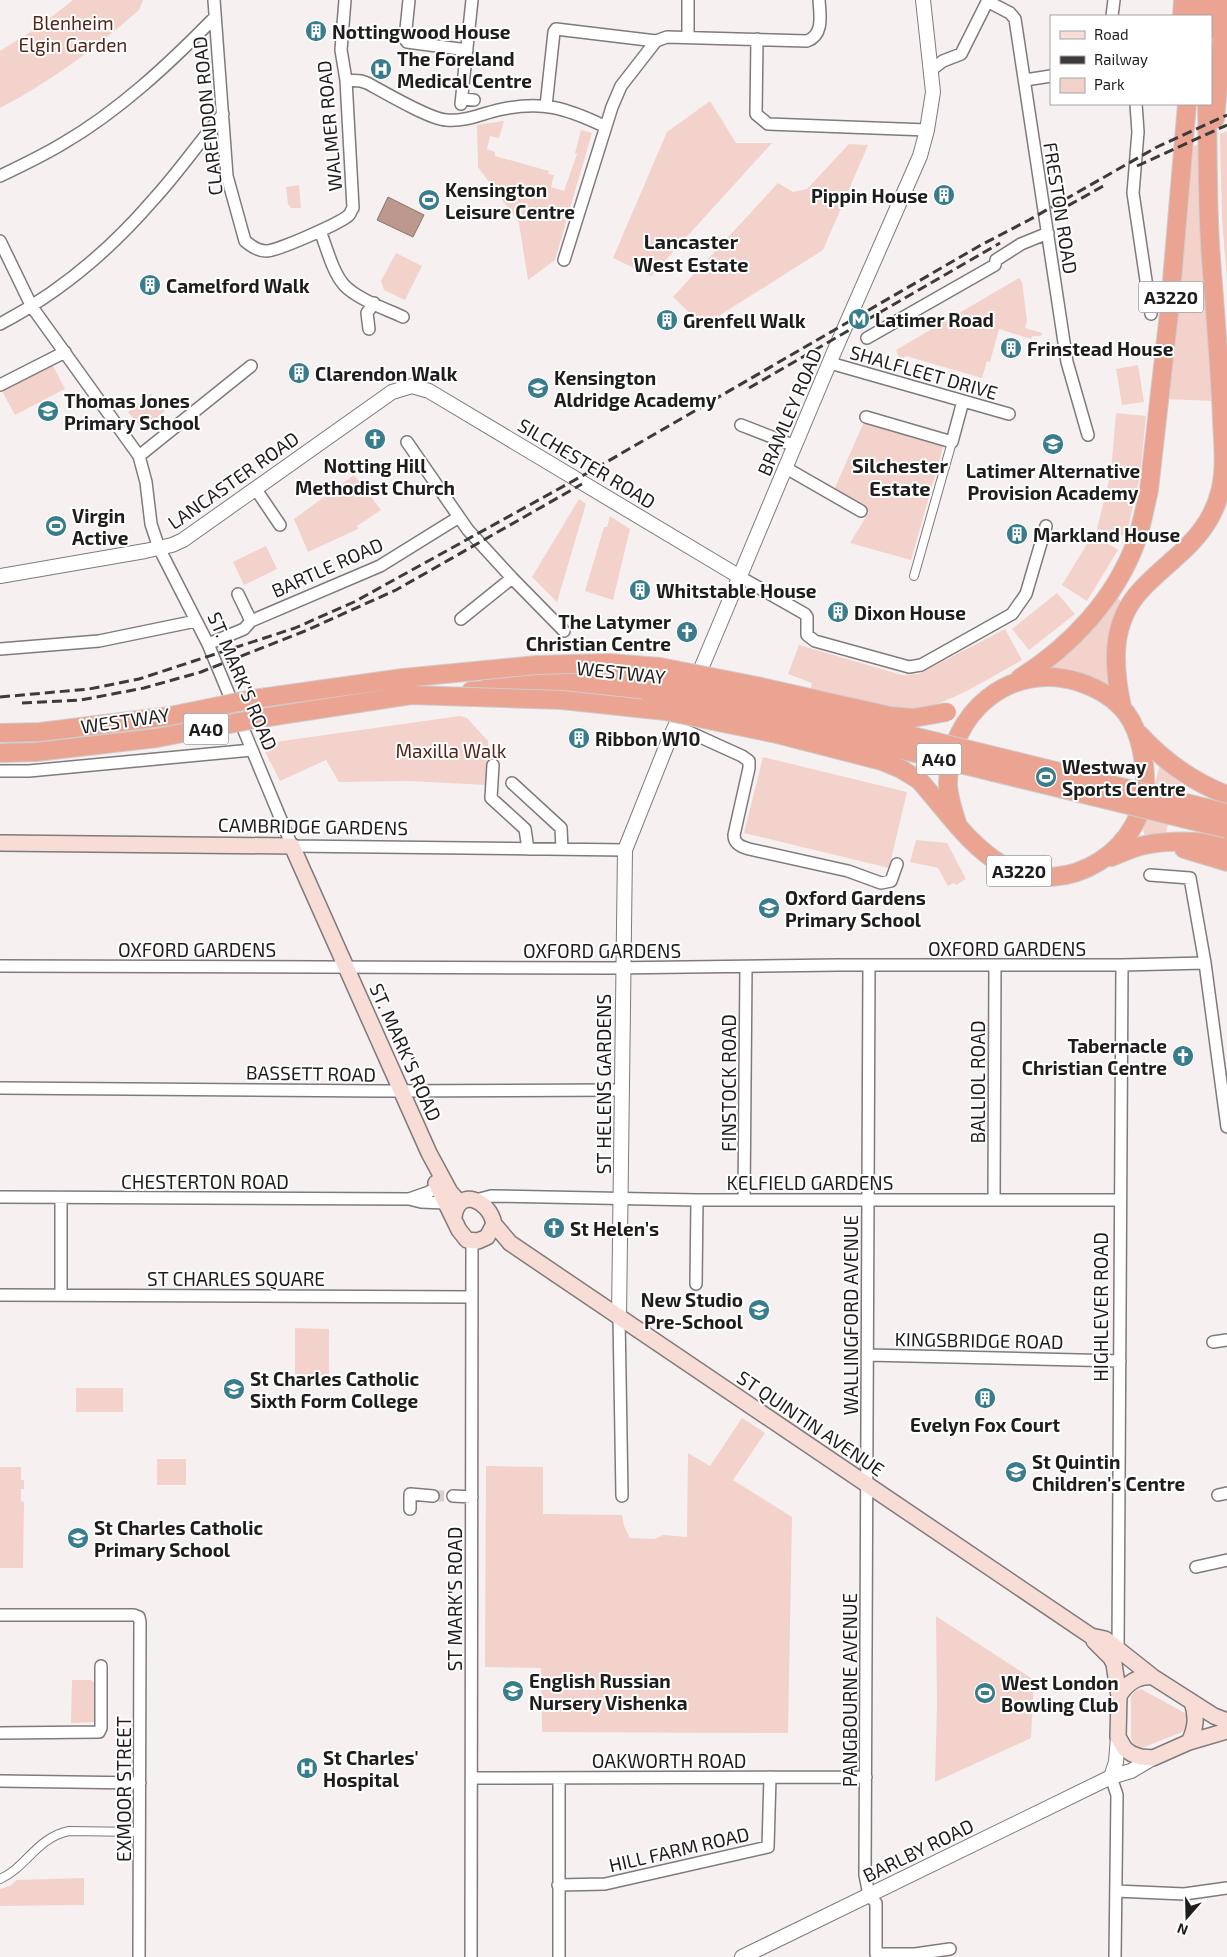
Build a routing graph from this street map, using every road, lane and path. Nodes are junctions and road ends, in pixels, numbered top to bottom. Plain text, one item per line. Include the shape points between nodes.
1 (214, 0) edge
2 (345, 0) edge
3 (409, 0) edge
4 (472, 0) edge
5 (688, 0) edge
6 (819, 0) edge
7 (923, 0) edge
8 (1114, 0) edge
9 (1183, 0) edge
10 (1197, 0) edge
11 (1213, 0) edge
12 (1226, 0) edge
13 (987, 1) edge
14 (1112, 15) edge
15 (1182, 15) edge
16 (1196, 15) edge
17 (214, 17) junction
18 (1218, 24) edge
19 (688, 37) junction
20 (757, 39) junction
21 (656, 41) junction
22 (466, 50) junction
23 (931, 70) junction
24 (1050, 76) edge
25 (346, 80) junction
26 (1025, 80) junction
27 (474, 100) dead end
28 (1136, 105) edge
29 (1180, 105) edge
30 (1188, 105) edge
31 (1207, 105) edge
32 (546, 106) junction
33 (223, 114) junction
34 (604, 126) junction
35 (927, 130) junction
36 (0, 176) edge
37 (1208, 201) junction
38 (1176, 227) junction
39 (320, 231) junction
40 (1048, 233) junction
41 (0, 241) edge
42 (564, 260) dead end
43 (374, 303) junction
44 (32, 307) junction
45 (1151, 314) dead end
46 (403, 317) dead end
47 (0, 324) edge
48 (369, 329) dead end
49 (867, 338) dead end
50 (65, 352) junction
51 (830, 363) junction
52 (251, 366) dead end
53 (0, 386) edge
54 (412, 386) joint
55 (962, 401) junction
56 (1009, 414) dead end
57 (866, 417) dead end
58 (741, 426) dead end
59 (1088, 435) dead end
60 (408, 442) dead end
61 (952, 442) junction
62 (795, 446) junction
63 (139, 456) junction
64 (786, 468) junction
65 (255, 488) junction
66 (861, 511) dead end
67 (459, 517) junction
68 (280, 525) dead end
69 (1046, 526) dead end
70 (159, 548) junction
71 (0, 576) edge
72 (914, 576) dead end
73 (740, 577) junction
74 (512, 578) junction
75 (238, 594) dead end
76 (461, 619) dead end
77 (196, 621) junction
78 (251, 621) junction
79 (564, 631) dead end
80 (208, 644) junction
81 (0, 649) edge
82 (403, 678) junction
83 (1000, 690) junction
84 (411, 695) junction
85 (1122, 707) junction
86 (676, 726) junction
87 (1136, 730) junction
88 (0, 733) edge
89 (252, 750) junction
90 (0, 753) edge
91 (494, 765) dead end
92 (1174, 765) junction
93 (0, 772) edge
94 (512, 783) dead end
95 (1227, 785) edge
96 (1227, 795) edge
97 (1227, 813) edge
98 (957, 823) junction
99 (1227, 829) edge
100 (0, 843) edge
101 (1164, 843) junction
102 (292, 846) junction
103 (1227, 846) edge
104 (528, 849) junction
105 (562, 849) junction
106 (625, 850) junction
107 (1227, 862) edge
108 (1097, 863) junction
109 (897, 864) dead end
110 (1150, 875) dead end
111 (1205, 962) junction
112 (869, 965) junction
113 (995, 965) junction
114 (1122, 965) junction
115 (0, 966) edge
116 (346, 967) junction
117 (746, 967) junction
118 (622, 968) junction
119 (0, 1088) edge
120 (622, 1090) junction
121 (400, 1092) junction
122 (1227, 1127) edge
123 (429, 1153) junction
124 (437, 1187) junction
125 (0, 1197) edge
126 (500, 1197) junction
127 (620, 1197) junction
128 (61, 1198) junction
129 (409, 1199) junction
130 (476, 1200) junction
131 (697, 1200) junction
132 (744, 1200) junction
133 (868, 1200) junction
134 (994, 1200) junction
135 (1120, 1200) junction
136 (453, 1208) junction
137 (490, 1224) junction
138 (472, 1242) junction
139 (696, 1284) dead end
140 (0, 1295) edge
141 (61, 1295) junction
142 (471, 1297) junction
143 (619, 1317) junction
144 (1227, 1340) edge
145 (1213, 1342) dead end
146 (867, 1355) junction
147 (1120, 1361) junction
148 (866, 1484) junction
149 (433, 1496) tunnel mouth
150 (453, 1496) tunnel mouth
151 (622, 1496) dead end
152 (472, 1497) junction
153 (410, 1509) dead end
154 (1227, 1560) edge
155 (1196, 1567) dead end
156 (0, 1615) edge
157 (1091, 1636) junction
158 (1118, 1650) junction
159 (101, 1666) dead end
160 (1153, 1677) junction
161 (1119, 1696) junction
162 (1192, 1702) junction
163 (1227, 1721) edge
164 (1227, 1730) edge
165 (0, 1733) edge
166 (1118, 1737) junction
167 (1189, 1742) junction
168 (1153, 1758) junction
169 (866, 1777) junction
170 (1111, 1777) junction
171 (472, 1778) junction
172 (559, 1778) junction
173 (770, 1778) junction
174 (0, 1782) edge
175 (140, 1783) junction
176 (140, 1832) junction
177 (0, 1879) edge
178 (558, 1885) junction
179 (1227, 1888) edge
180 (1116, 1892) junction
181 (869, 1895) junction
182 (950, 1949) dead end
183 (139, 1957) edge
184 (471, 1957) edge
185 (559, 1957) edge
186 (742, 1957) edge
187 (1115, 1957) edge

1 - 17 street, CLARENDON ROAD
2 - 25 street, WALMER ROAD via 340,50
3 - 22 street via 407,42
4 - 22 street
5 - 19 street
6 - 20 street via 820,29 813,39
7 - 23 street, BRAMLEY ROAD
8 - 14 street
9 - 15 highway
10 - 16 highway
11 - 18 highway, A3220
12 - 18 highway, A3220
13 - 23 street via 961,54
13 - 26 street, FRESTON ROAD via 1015,19
17 - 33 street, CLARENDON ROAD
17 - 36 street via 118,106 61,145
18 - 37 highway, A3220
19 - 20 street
19 - 21 street via 667,36
20 - 35 street via 756,114 768,124
21 - 32 street via 556,29
21 - 34 street via 621,86
22 - 27 street via 461,102
23 - 35 street, BRAMLEY ROAD via 933,92
24 - 26 street
25 - 32 street via 367,83 444,120 468,119 511,107
25 - 39 street, WALMER ROAD via 353,208 349,215
26 - 40 street, FRESTON ROAD
28 - 45 street via 1138,132 1133,193
29 - 38 highway, A3220
30 - 38 highway, A3220
31 - 37 highway, A3220
32 - 34 street via 575,112
33 - 39 street, CLARENDON ROAD via 228,176 245,241 267,252
33 - 44 street via 158,195 125,230 78,273
34 - 42 street
35 - 51 street, BRAMLEY ROAD via 917,165
37 - 85 highway, A3220 via 1223,460 1220,490 1217,504 1204,528 1188,547 1140,590 1125,614 1115,653 1116,681
38 - 83 highway, A3220 via 1149,490 1136,542 1110,594 1092,617 1030,672
39 - 43 street via 344,284
40 - 49 street via 1021,244 996,260 995,265
40 - 59 street, FRESTON ROAD via 1067,362
41 - 44 street, ST. MARK'S ROAD
43 - 46 street
43 - 48 street via 367,313
44 - 47 street
44 - 50 street, ST. MARK'S ROAD
50 - 53 street
50 - 63 street, ST. MARK'S ROAD
51 - 55 street, SHALFLEET DRIVE
51 - 62 street, BRAMLEY ROAD
52 - 63 street
54 - 65 street, LANCASTER ROAD via 392,392
54 - 73 street, SILCHESTER ROAD via 443,399
55 - 56 street, SHALFLEET DRIVE
55 - 61 street
57 - 61 street
58 - 62 street
60 - 67 street
61 - 72 street
62 - 64 street, BRAMLEY ROAD
63 - 70 street, ST. MARK'S ROAD via 151,524
64 - 66 street
64 - 73 street, BRAMLEY ROAD
65 - 68 street
65 - 70 street, LANCASTER ROAD via 183,540
67 - 74 street
67 - 78 street, BARTLE ROAD via 380,566
69 - 73 street via 1026,594 1012,614 921,665 908,667 815,641 807,635 805,614
70 - 71 street, LANCASTER ROAD
70 - 77 street, ST. MARK'S ROAD
73 - 86 street, BRAMLEY ROAD
74 - 76 street
74 - 79 street
75 - 78 street
77 - 80 street, ST. MARK'S ROAD
77 - 81 street via 99,641
78 - 80 street, BARTLE ROAD via 244,629
80 - 89 street, ST. MARK'S ROAD
82 - 83 highway, A40, bridge via 537,665 609,663 660,668 913,718 961,708
82 - 88 highway, WESTWAY / A40, bridge via 253,699 170,716 40,732
82 - 97 highway, WESTWAY / A40, bridge via 563,676 653,681 726,692
83 - 85 highway, A3220 via 1038,677 1054,677 1095,689
83 - 98 highway, A3220, bridge via 971,715 951,755 948,784
84 - 90 highway, WESTWAY / A40, bridge via 157,738
84 - 98 highway, A40, bridge via 562,700 656,710 777,734 902,769 919,780
84 - 99 highway, WESTWAY / A40, bridge via 559,687 668,698 796,724
85 - 87 highway, A3220
86 - 106 street, BRAMLEY ROAD
86 - 109 street via 749,761 734,834 737,844 881,883 891,880
87 - 92 highway via 1156,752
87 - 108 highway, A3220, bridge via 1145,770 1142,804 1133,829 1112,853
89 - 93 street
89 - 102 street, ST. MARK'S ROAD
91 - 104 street via 491,798 525,829
92 - 95 highway
92 - 96 highway
94 - 105 street via 561,828
98 - 108 highway, A3220 via 989,857 1025,873 1063,875
100 - 102 main road, CAMBRIDGE GARDENS
101 - 103 highway
101 - 107 highway
101 - 108 highway via 1144,845
102 - 104 street, CAMBRIDGE GARDENS
102 - 116 main road, ST. MARK'S ROAD
104 - 105 street, CAMBRIDGE GARDENS
105 - 106 street, CAMBRIDGE GARDENS
106 - 118 street, ST HELENS GARDENS
110 - 111 street via 1190,878
111 - 114 street, OXFORD GARDENS
111 - 122 street
112 - 113 street, OXFORD GARDENS
112 - 117 street, OXFORD GARDENS
112 - 133 street, WALLINGFORD AVENUE
113 - 114 street, OXFORD GARDENS
113 - 134 street, BALLIOL ROAD
114 - 135 street, HIGHLEVER ROAD
115 - 116 street, OXFORD GARDENS
116 - 118 street, OXFORD GARDENS
116 - 121 main road, ST. MARK'S ROAD
117 - 118 street, OXFORD GARDENS
117 - 132 street, FINSTOCK ROAD
118 - 120 street, ST HELENS GARDENS
119 - 121 street, BASSETT ROAD
120 - 121 street, BASSETT ROAD
120 - 127 street, ST HELENS GARDENS
121 - 123 main road, ST. MARK'S ROAD
123 - 124 main road, ST. MARK'S ROAD
123 - 136 main road, ST. MARK'S ROAD via 450,1192
124 - 129 street, CHESTERTON ROAD
124 - 136 main road, ST. MARK'S ROAD
125 - 128 street, CHESTERTON ROAD
126 - 127 street, KELFIELD GARDENS
126 - 130 street, KELFIELD GARDENS
126 - 137 street
127 - 131 street, KELFIELD GARDENS
127 - 143 street, ST HELENS GARDENS
128 - 129 street, CHESTERTON ROAD
128 - 141 street
129 - 136 street, CHESTERTON ROAD
130 - 136 main road via 464,1201
130 - 137 main road, ST QUINTIN AVENUE via 482,1203
131 - 132 street, KELFIELD GARDENS
131 - 139 street
132 - 133 street, KELFIELD GARDENS
133 - 134 street, KELFIELD GARDENS
133 - 146 street, WALLINGFORD AVENUE
134 - 135 street, KELFIELD GARDENS
135 - 147 street, HIGHLEVER ROAD
136 - 138 main road via 463,1236
137 - 138 main road via 478,1241
137 - 143 main road, ST QUINTIN AVENUE via 510,1243
138 - 142 street, ST MARK'S ROAD
140 - 141 street, ST CHARLES SQUARE
141 - 142 street, ST CHARLES SQUARE
142 - 152 street, ST MARK'S ROAD
143 - 148 main road, ST QUINTIN AVENUE
143 - 151 street
144 - 145 street
146 - 147 street, KINGSBRIDGE ROAD
146 - 148 street, WALLINGFORD AVENUE
147 - 158 street, HIGHLEVER ROAD
148 - 157 main road, ST QUINTIN AVENUE
148 - 169 street, PANGBOURNE AVENUE
149 - 153 street via 410,1494
150 - 152 street
152 - 171 street, ST MARK'S ROAD
154 - 155 street
156 - 175 street, EXMOOR STREET via 138,1617
157 - 158 main road, ST QUINTIN AVENUE via 1105,1639
157 - 161 main road, ST QUINTIN AVENUE via 1114,1664
158 - 160 main road, ST QUINTIN AVENUE
159 - 165 street via 99,1732
160 - 161 main road via 1134,1680
160 - 162 main road, ST QUINTIN AVENUE
161 - 166 main road
162 - 163 main road, ST QUINTIN AVENUE
162 - 167 main road via 1196,1713
164 - 167 main road
166 - 168 main road via 1132,1754
166 - 170 street
167 - 168 main road
168 - 170 street, BARLBY ROAD via 1131,1771
169 - 173 street, OAKWORTH ROAD
169 - 181 street, PANGBOURNE AVENUE via 865,1875
170 - 180 street via 1117,1795
170 - 181 street, BARLBY ROAD
171 - 172 street, OAKWORTH ROAD
171 - 184 street, ST MARK'S ROAD
172 - 173 street, OAKWORTH ROAD
172 - 178 street
173 - 178 street, HILL FARM ROAD via 768,1848 605,1884
174 - 175 street
175 - 176 street, EXMOOR STREET
176 - 177 street via 62,1832 40,1844
176 - 183 street, EXMOOR STREET
178 - 185 street
179 - 180 street via 1184,1894
180 - 187 street
181 - 182 street, PANGBOURNE AVENUE via 876,1903 876,1954 915,1954
181 - 186 street, BARLBY ROAD

